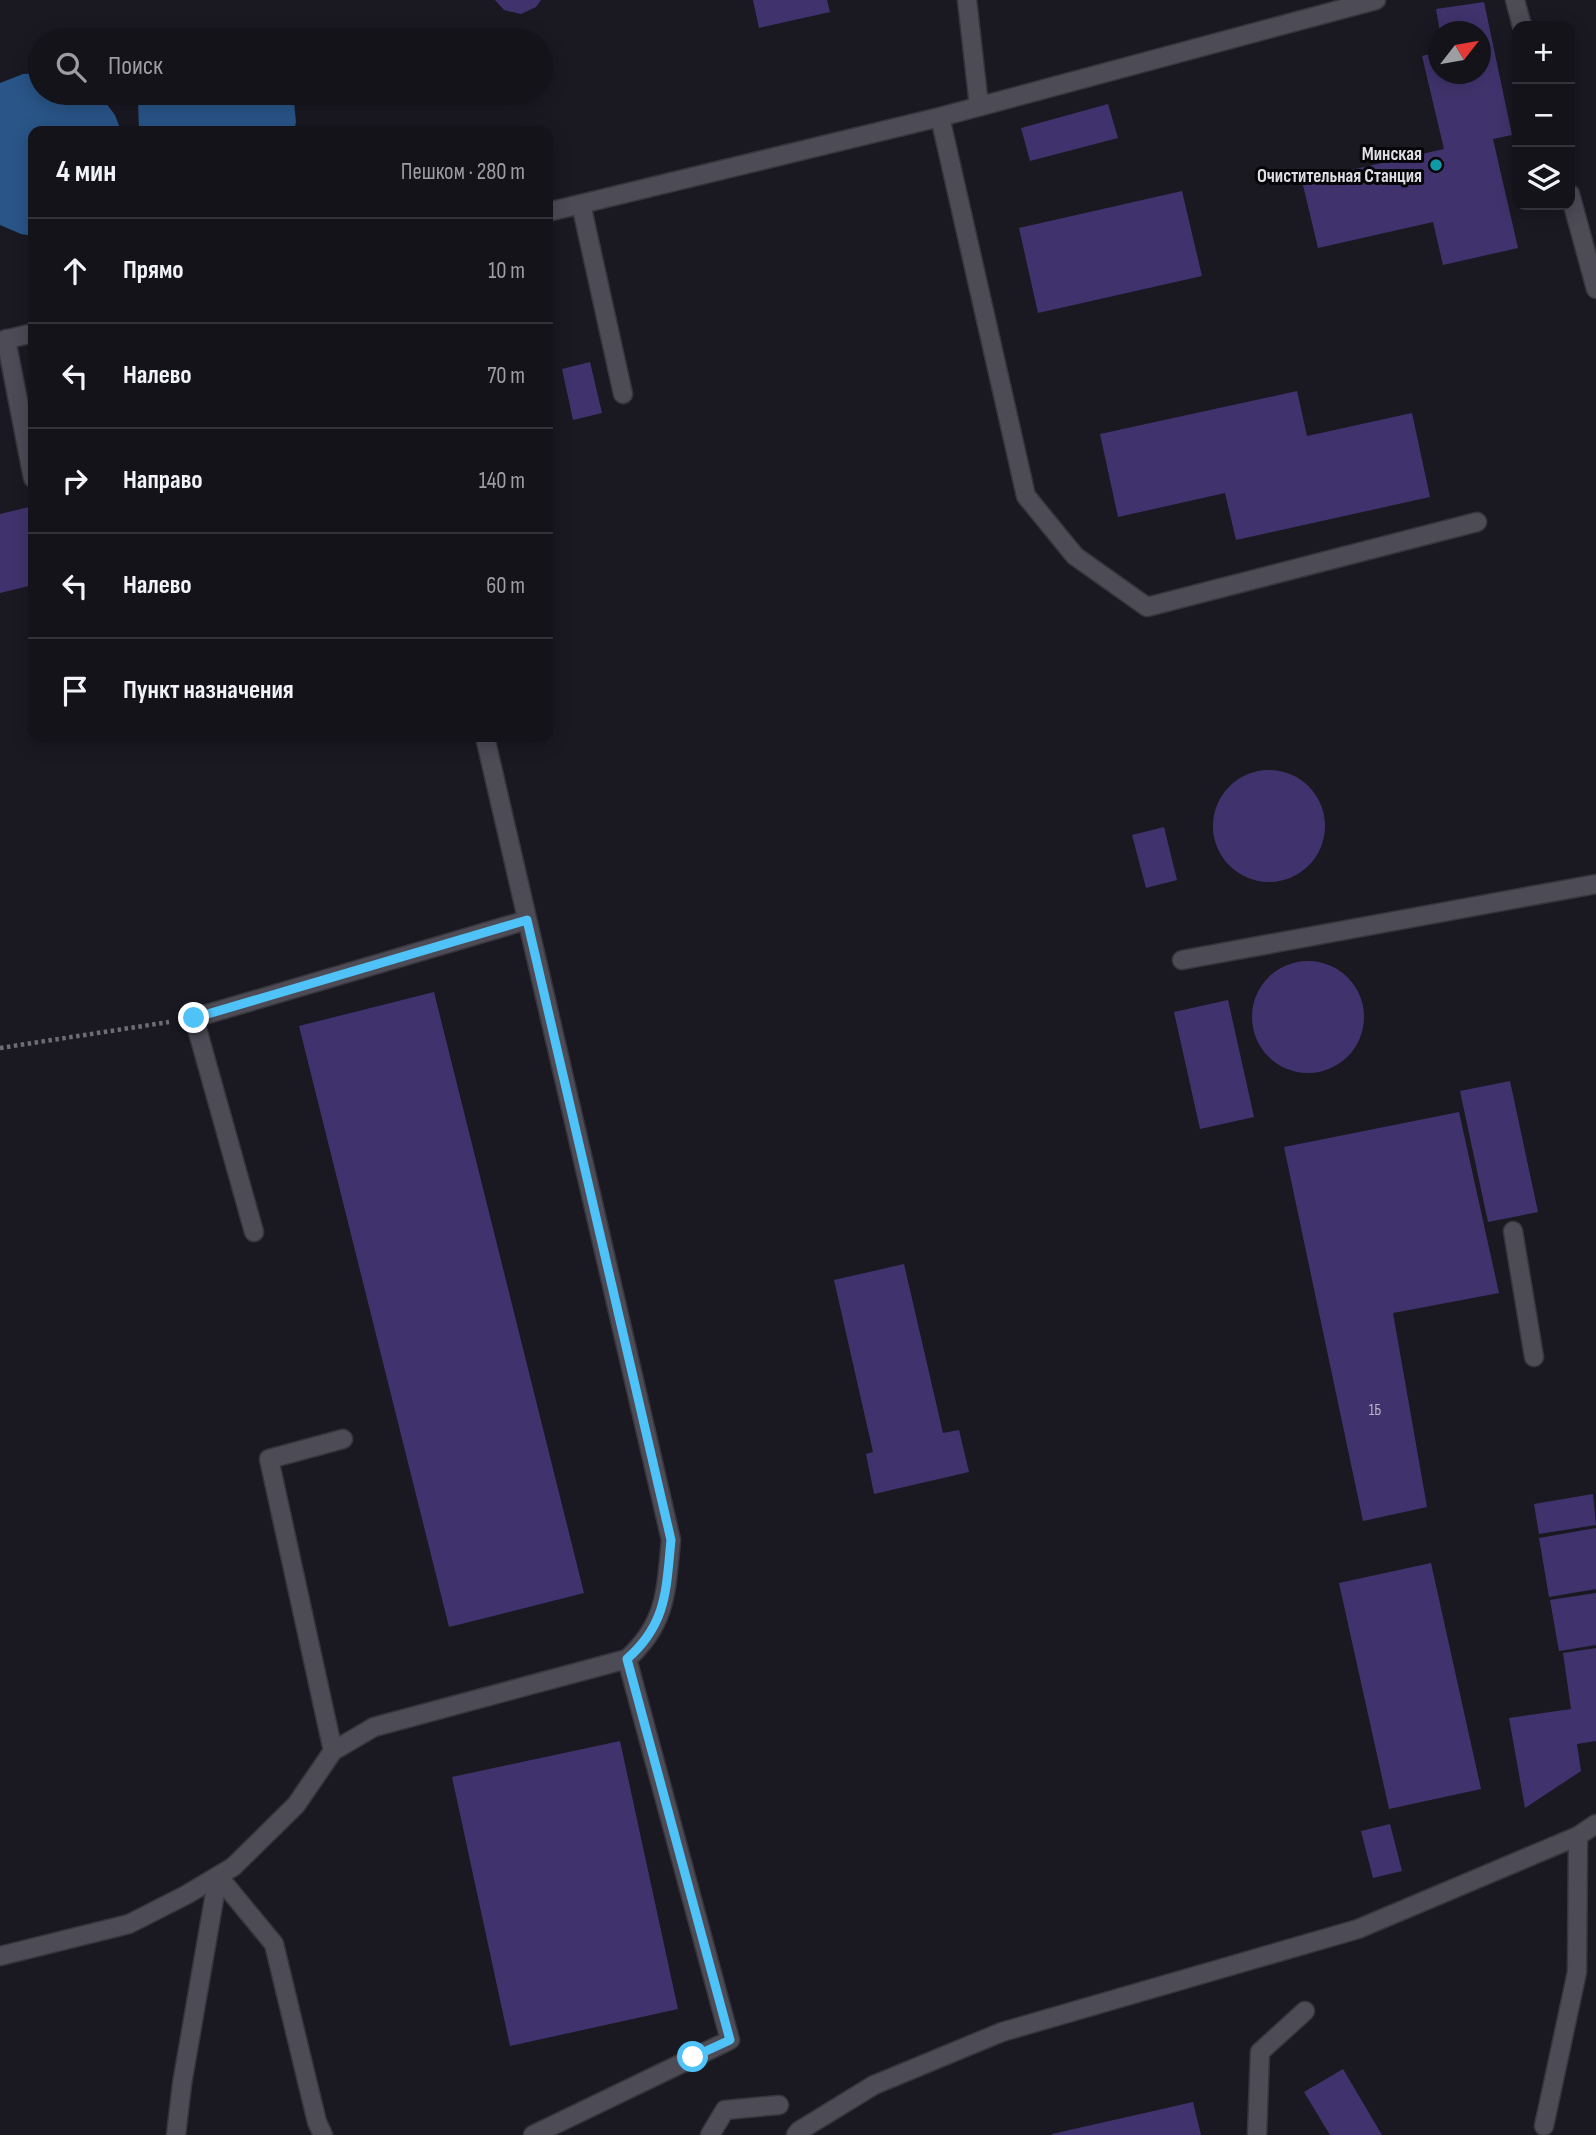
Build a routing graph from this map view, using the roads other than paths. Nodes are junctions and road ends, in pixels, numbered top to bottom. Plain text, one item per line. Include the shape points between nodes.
1 (967, 0) edge
2 (1515, 0) edge
3 (1371, 1) edge
4 (1521, 21) edge
5 (979, 107) junction
6 (940, 117) junction
7 (581, 204) junction
8 (1574, 210) edge
9 (553, 211) edge
10 (1596, 289) edge
11 (28, 334) edge
12 (3, 340) edge
13 (624, 394) dead end
14 (28, 455) edge
15 (1476, 522) dead end
16 (486, 742) edge
17 (1596, 884) edge
18 (527, 920) junction
19 (1182, 960) dead end
20 (1513, 1231) dead end
21 (254, 1232) dead end
22 (1534, 1357) dead end
23 (343, 1439) dead end
24 (627, 1659) junction
25 (333, 1751) junction
26 (1596, 1824) edge
27 (1578, 1836) junction
28 (218, 1876) junction
29 (0, 1956) edge
30 (1305, 2011) dead end
31 (779, 2105) dead end
32 (1544, 2126) dead end
33 (176, 2135) edge
34 (323, 2135) edge
35 (533, 2135) edge
36 (710, 2135) edge
37 (796, 2135) edge
38 (1257, 2135) edge

1 - 5 lane
2 - 4 lane
3 - 5 lane
5 - 6 lane
6 - 7 lane
6 - 15 lane via 1026,496 1076,556 1147,607
7 - 9 lane
7 - 13 lane
8 - 10 lane
11 - 12 lane
12 - 14 lane
16 - 18 lane
17 - 19 lane
18 - 21 lane via 194,1018
18 - 24 lane via 671,1540 664,1604 643,1645
20 - 22 lane
23 - 25 lane via 269,1459
24 - 25 lane via 374,1727
24 - 35 lane via 730,2040
25 - 28 lane via 296,1805
26 - 27 lane
27 - 32 lane via 1577,1972
27 - 37 lane via 1357,1929 1002,2032 874,2085
28 - 29 lane via 129,1924
28 - 33 lane
28 - 34 lane via 274,1944
30 - 38 lane via 1260,2052
31 - 36 lane via 724,2110

